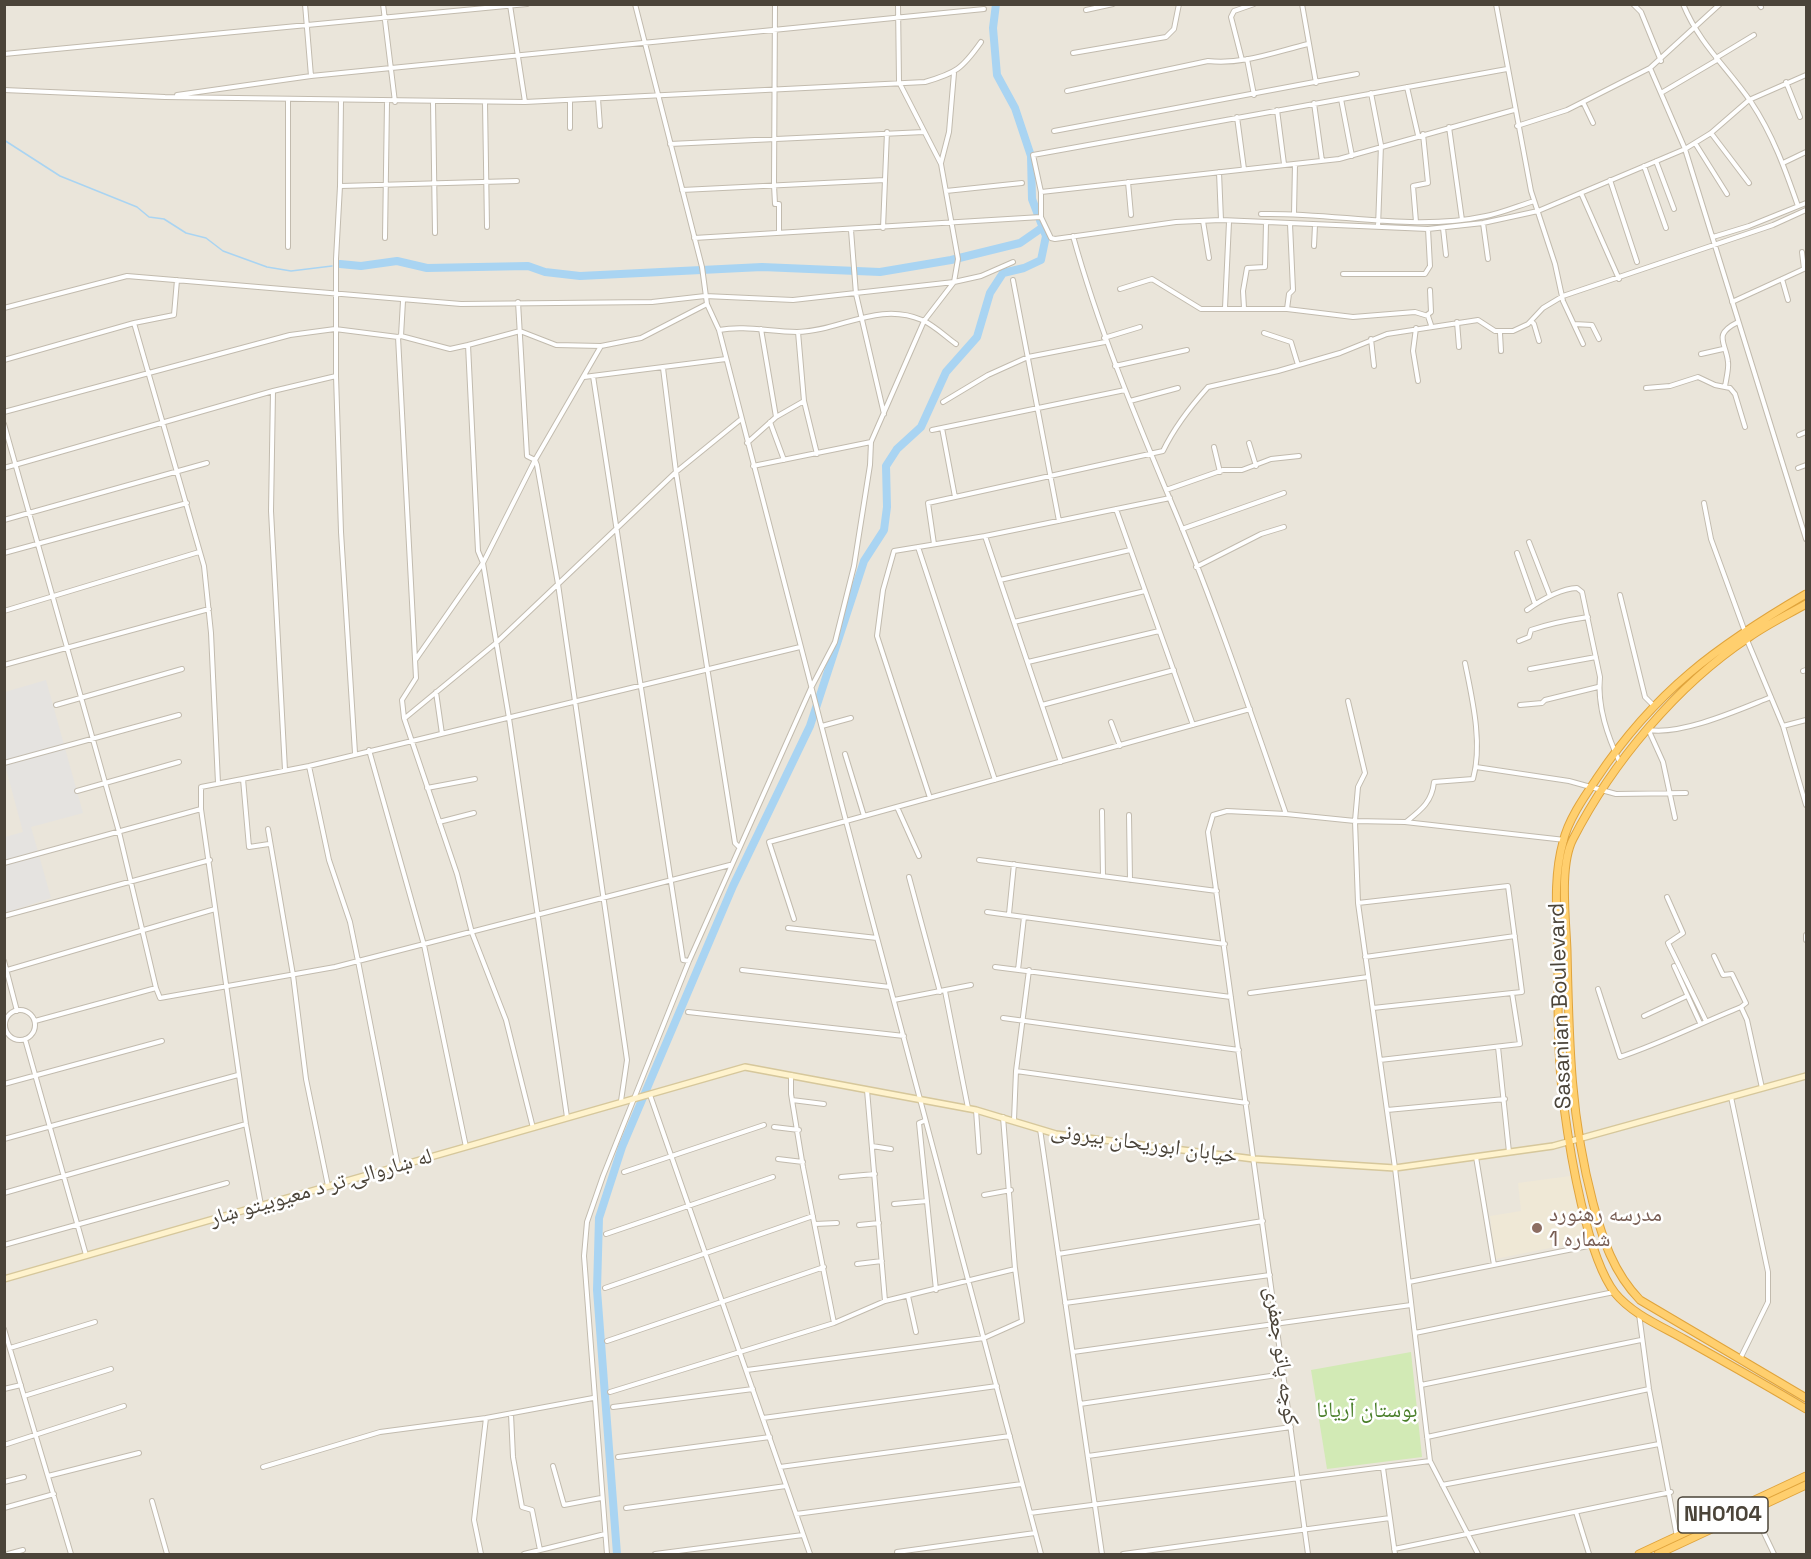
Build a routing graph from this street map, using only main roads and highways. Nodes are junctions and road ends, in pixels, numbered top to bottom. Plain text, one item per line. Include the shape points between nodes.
1 (1806, 594) edge
2 (1806, 604) edge
3 (1806, 1398) edge
4 (1806, 1409) edge
5 (1806, 1476) edge
6 (1806, 1485) edge
7 (1639, 1554) edge
8 (1658, 1554) edge

1 - 4 highway, Sasanian Boulevard via 1744,630 1653,705 1590,787 1563,840 1557,872 1558,1041 1568,1142 1594,1245 1614,1292 1638,1313
2 - 3 highway, Sasanian Boulevard via 1747,638 1681,692 1621,764 1572,841 1565,904 1570,1079 1578,1140 1604,1242 1622,1282 1640,1300
5 - 7 highway, NH0104
6 - 8 highway, NH0104

